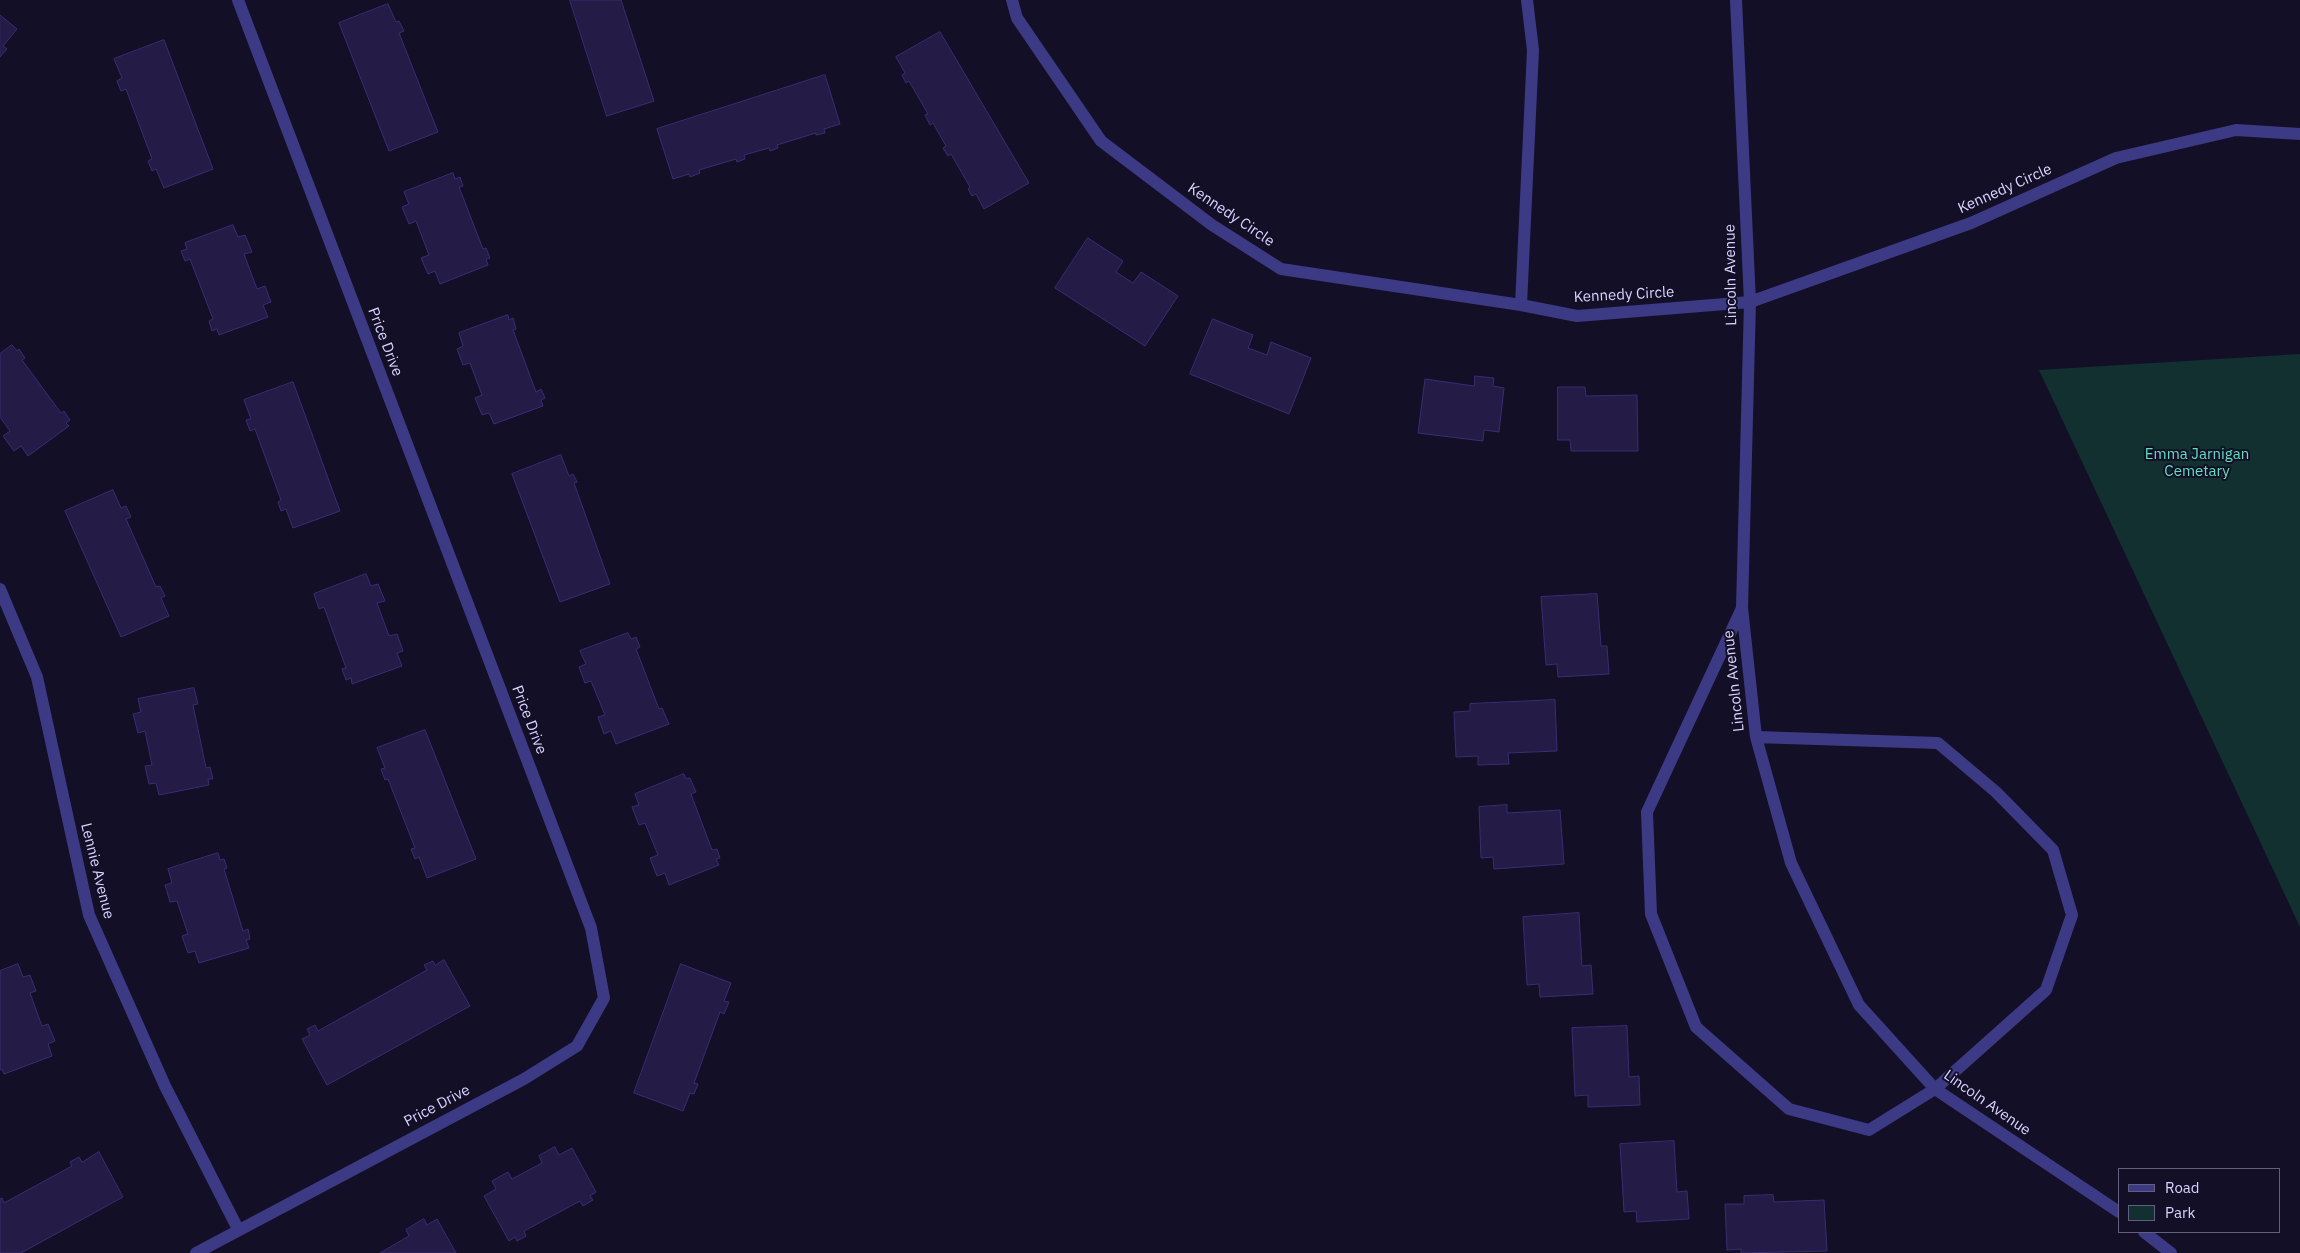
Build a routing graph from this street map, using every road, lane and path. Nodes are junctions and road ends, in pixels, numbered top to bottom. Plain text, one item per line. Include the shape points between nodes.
1 (238, 0) edge
2 (1012, 0) edge
3 (1527, 0) edge
4 (1736, 0) edge
5 (2300, 134) edge
6 (1750, 302) junction
7 (1521, 305) junction
8 (0, 589) edge
9 (1742, 608) junction
10 (1756, 737) junction
11 (1935, 1089) junction
12 (2118, 1211) edge
13 (238, 1230) junction
14 (2145, 1233) edge
15 (196, 1253) edge
16 (2171, 1253) edge

1 - 13 street, Price Drive via 590,928 604,998 577,1046 570,1051 524,1079
2 - 7 street, Kennedy Circle via 1017,18 1101,141 1212,225 1281,269
3 - 7 street via 1533,50
4 - 6 street, Lincoln Avenue
5 - 6 street, Kennedy Circle via 2236,130 2116,158 1971,223
6 - 7 street, Kennedy Circle via 1577,316
6 - 9 street, Lincoln Avenue
8 - 13 street, Lennie Avenue via 37,677 89,916 165,1086
9 - 10 street, Lincoln Avenue
9 - 11 street via 1647,812 1651,914 1696,1027 1789,1109 1869,1130
10 - 11 street, Lincoln Avenue via 1791,863 1859,1005
10 - 11 street via 1938,743 1996,792 2053,850 2072,915 2046,990
11 - 12 street, Lincoln Avenue
13 - 15 street, Price Drive
14 - 16 street

